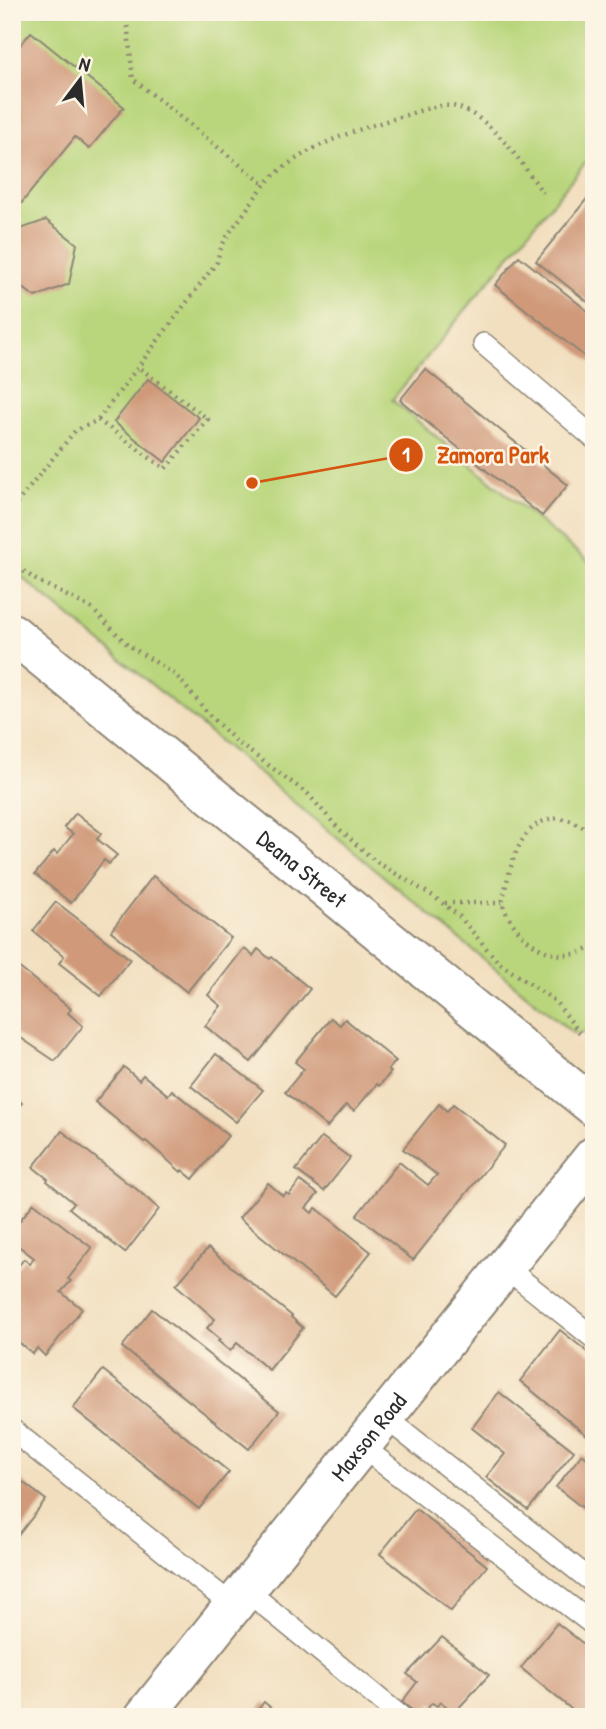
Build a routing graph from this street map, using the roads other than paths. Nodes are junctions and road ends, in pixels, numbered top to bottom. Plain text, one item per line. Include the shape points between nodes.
1 (484, 344) dead end
2 (594, 438) edge
3 (12, 633) edge
4 (594, 1107) edge
5 (594, 1156) edge
6 (505, 1267) junction
7 (594, 1338) edge
8 (385, 1417) junction
9 (12, 1430) edge
10 (360, 1446) junction
11 (594, 1583) edge
12 (239, 1598) junction
13 (594, 1625) edge
14 (144, 1717) edge
15 (401, 1717) edge

1 - 2 lane
3 - 4 street, Deana Street
5 - 6 street, Maxson Road
6 - 7 lane
6 - 8 street, Maxson Road
8 - 10 street, Maxson Road
8 - 11 lane
9 - 12 lane
10 - 12 street, Maxson Road
10 - 13 lane
12 - 14 street, Maxson Road
12 - 15 lane

